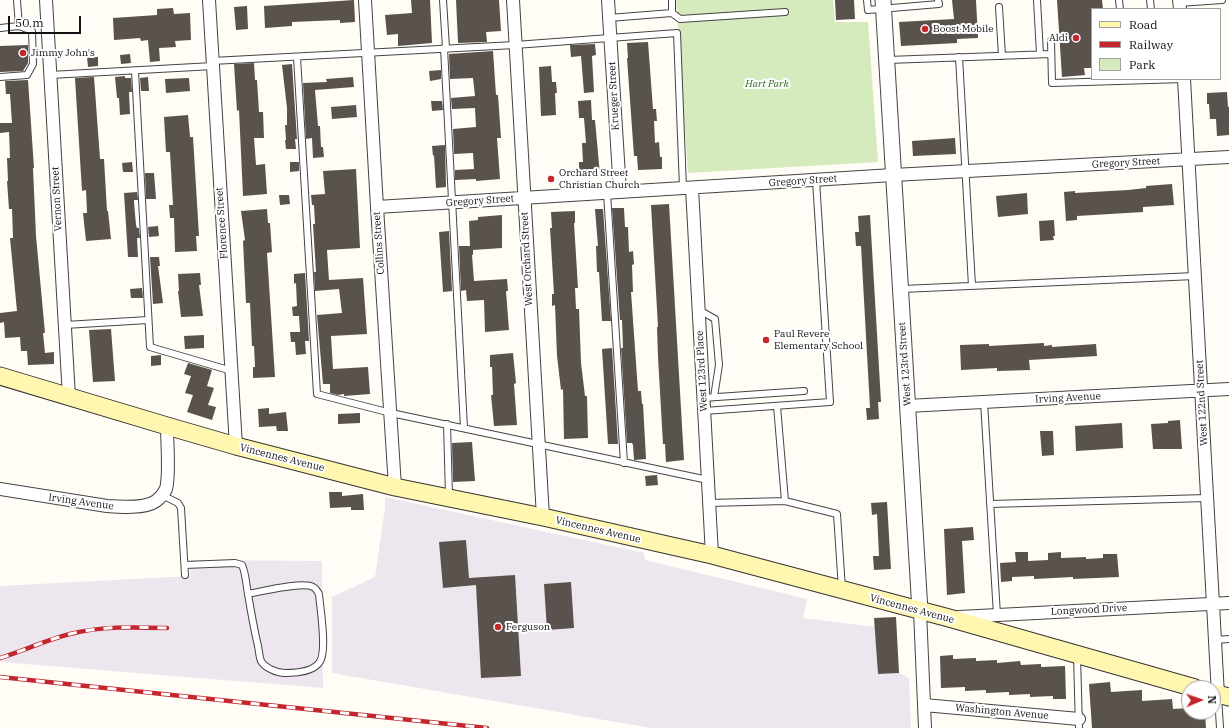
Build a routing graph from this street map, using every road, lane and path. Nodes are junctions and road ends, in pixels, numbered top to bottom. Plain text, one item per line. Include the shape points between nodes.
1 (17, 0) edge
2 (46, 0) edge
3 (209, 0) edge
4 (365, 0) edge
5 (443, 0) edge
6 (513, 0) edge
7 (608, 0) edge
8 (672, 0) edge
9 (868, 0) edge
10 (938, 0) edge
11 (1037, 0) edge
12 (1222, 0) edge
13 (1179, 4) edge
14 (883, 5) edge
15 (999, 7) dead end
16 (785, 12) dead end
17 (672, 13) junction
18 (609, 18) junction
19 (19, 26) junction
20 (0, 28) edge
21 (611, 38) junction
22 (1051, 41) dead end
23 (515, 45) junction
24 (445, 48) junction
25 (368, 52) junction
26 (1040, 54) junction
27 (1051, 54) junction
28 (1002, 56) junction
29 (297, 57) junction
30 (959, 57) junction
31 (886, 60) junction
32 (213, 64) junction
33 (135, 71) junction
34 (50, 75) junction
35 (0, 77) edge
36 (1151, 80) edge
37 (1184, 80) edge
38 (1229, 157) edge
39 (1188, 159) junction
40 (966, 171) junction
41 (893, 175) junction
42 (816, 180) junction
43 (688, 188) junction
44 (620, 192) junction
45 (607, 193) junction
46 (523, 198) junction
47 (453, 203) junction
48 (377, 207) junction
49 (1195, 276) junction
50 (972, 286) junction
51 (900, 289) junction
52 (699, 310) junction
53 (148, 320) junction
54 (65, 325) junction
55 (232, 371) junction
56 (0, 376) edge
57 (1229, 389) edge
58 (1201, 390) junction
59 (804, 391) dead end
60 (69, 397) junction
61 (709, 397) junction
62 (984, 402) junction
63 (777, 406) junction
64 (907, 406) junction
65 (704, 411) junction
66 (391, 413) junction
67 (446, 424) junction
68 (167, 426) junction
69 (464, 428) junction
70 (538, 444) junction
71 (236, 446) junction
72 (624, 463) junction
73 (708, 480) junction
74 (395, 486) junction
75 (0, 489) edge
76 (162, 495) junction
77 (449, 498) junction
78 (1207, 498) junction
79 (785, 501) junction
80 (709, 503) junction
81 (990, 504) junction
82 (543, 517) junction
83 (712, 555) junction
84 (185, 565) junction
85 (185, 574) dead end
86 (842, 590) junction
87 (248, 594) junction
88 (1229, 603) edge
89 (1213, 604) junction
90 (920, 611) junction
91 (997, 615) junction
92 (949, 618) junction
93 (1229, 639) edge
94 (1215, 640) junction
95 (1077, 654) junction
96 (1219, 680) edge
97 (1181, 684) edge
98 (924, 705) junction
99 (1079, 723) edge
100 (925, 728) edge

1 - 19 lane
2 - 34 street, Vernon Street
3 - 32 street, Florence Street
4 - 25 street, Collins Street
5 - 24 lane
6 - 23 street, West Orchard Street
7 - 18 street, Krueger Street
8 - 17 lane
9 - 14 lane via 868,10
10 - 14 lane via 939,4
11 - 26 lane
12 - 13 lane
14 - 31 street, West 123rd Street
15 - 28 lane
16 - 17 lane via 680,19
17 - 18 lane
18 - 21 street, Krueger Street
19 - 20 lane
19 - 35 lane via 32,31 33,64 27,76
21 - 23 lane
21 - 43 lane via 677,33
21 - 44 street, Krueger Street
22 - 27 lane
23 - 24 lane
23 - 46 street, West Orchard Street
24 - 25 lane
24 - 47 lane
25 - 29 lane
25 - 48 street, Collins Street
26 - 27 lane
26 - 28 lane
27 - 36 lane via 1052,83
28 - 30 lane
29 - 32 lane
29 - 66 lane via 317,394
30 - 31 lane
30 - 40 lane
31 - 41 street, West 123rd Street
32 - 33 lane
32 - 55 street, Florence Street
33 - 34 lane
33 - 53 lane
34 - 54 street, Vernon Street
37 - 39 street, West 122nd Street
38 - 39 street, Gregory Street
39 - 40 street, Gregory Street
39 - 49 street, West 122nd Street
40 - 41 street, Gregory Street
40 - 50 lane
41 - 42 street, Gregory Street
41 - 51 street, West 123rd Street
42 - 43 street, Gregory Street
42 - 63 lane via 830,402
43 - 44 street, Gregory Street
43 - 52 street, West 123rd Place
44 - 45 street, Gregory Street
45 - 46 street, Gregory Street
45 - 72 lane
46 - 47 street, Gregory Street
46 - 70 street, West Orchard Street
47 - 48 street, Gregory Street
47 - 69 lane
48 - 66 street, Collins Street
49 - 50 lane
49 - 58 street, West 122nd Street
50 - 51 lane
51 - 64 street, West 123rd Street
52 - 61 street, West 123rd Place
52 - 61 lane via 715,319 718,365
53 - 54 lane
53 - 55 lane via 150,347
54 - 60 street, Vernon Street
55 - 71 street, Florence Street
56 - 60 main road, Vincennes Avenue
57 - 58 street, Irving Avenue
58 - 62 street, Irving Avenue
58 - 78 street, West 122nd Street
59 - 61 lane
60 - 68 main road, Vincennes Avenue
61 - 65 street, West 123rd Place
62 - 64 street, Irving Avenue
62 - 81 lane
63 - 65 lane
63 - 79 lane
64 - 90 street, West 123rd Street
65 - 73 street, West 123rd Place
66 - 67 lane
66 - 74 street, Collins Street
67 - 69 lane
67 - 77 lane
68 - 71 main road, Vincennes Avenue
68 - 76 street via 168,479
69 - 70 lane
70 - 72 lane
70 - 82 street, West Orchard Street
71 - 74 main road, Vincennes Avenue
72 - 73 lane
73 - 80 street, West 123rd Place
74 - 77 main road, Vincennes Avenue
75 - 76 street, Irving Avenue via 120,507 151,504
76 - 84 lane via 178,503 181,508
77 - 82 main road, Vincennes Avenue
78 - 81 lane
78 - 89 street, West 122nd Street
79 - 80 lane
79 - 86 lane via 837,514
80 - 83 street, West 123rd Place
81 - 91 lane
82 - 83 main road, Vincennes Avenue
83 - 86 main road, Vincennes Avenue
84 - 85 lane
84 - 87 lane via 238,563 244,569
86 - 90 main road, Vincennes Avenue
87 - 87 lane via 262,661 268,668 279,673 296,673 312,669 319,664 322,658 323,637 319,594 315,588 306,585
88 - 89 street, Longwood Drive
89 - 91 street, Longwood Drive
89 - 94 street, West 122nd Street
90 - 92 main road, Vincennes Avenue
90 - 98 street, West 123rd Street
91 - 92 street, Longwood Drive
92 - 95 main road, Vincennes Avenue
93 - 94 lane
94 - 96 street, West 122nd Street
95 - 97 main road, Vincennes Avenue
95 - 99 lane
98 - 99 street, Washington Avenue
98 - 100 street, West 123rd Street

